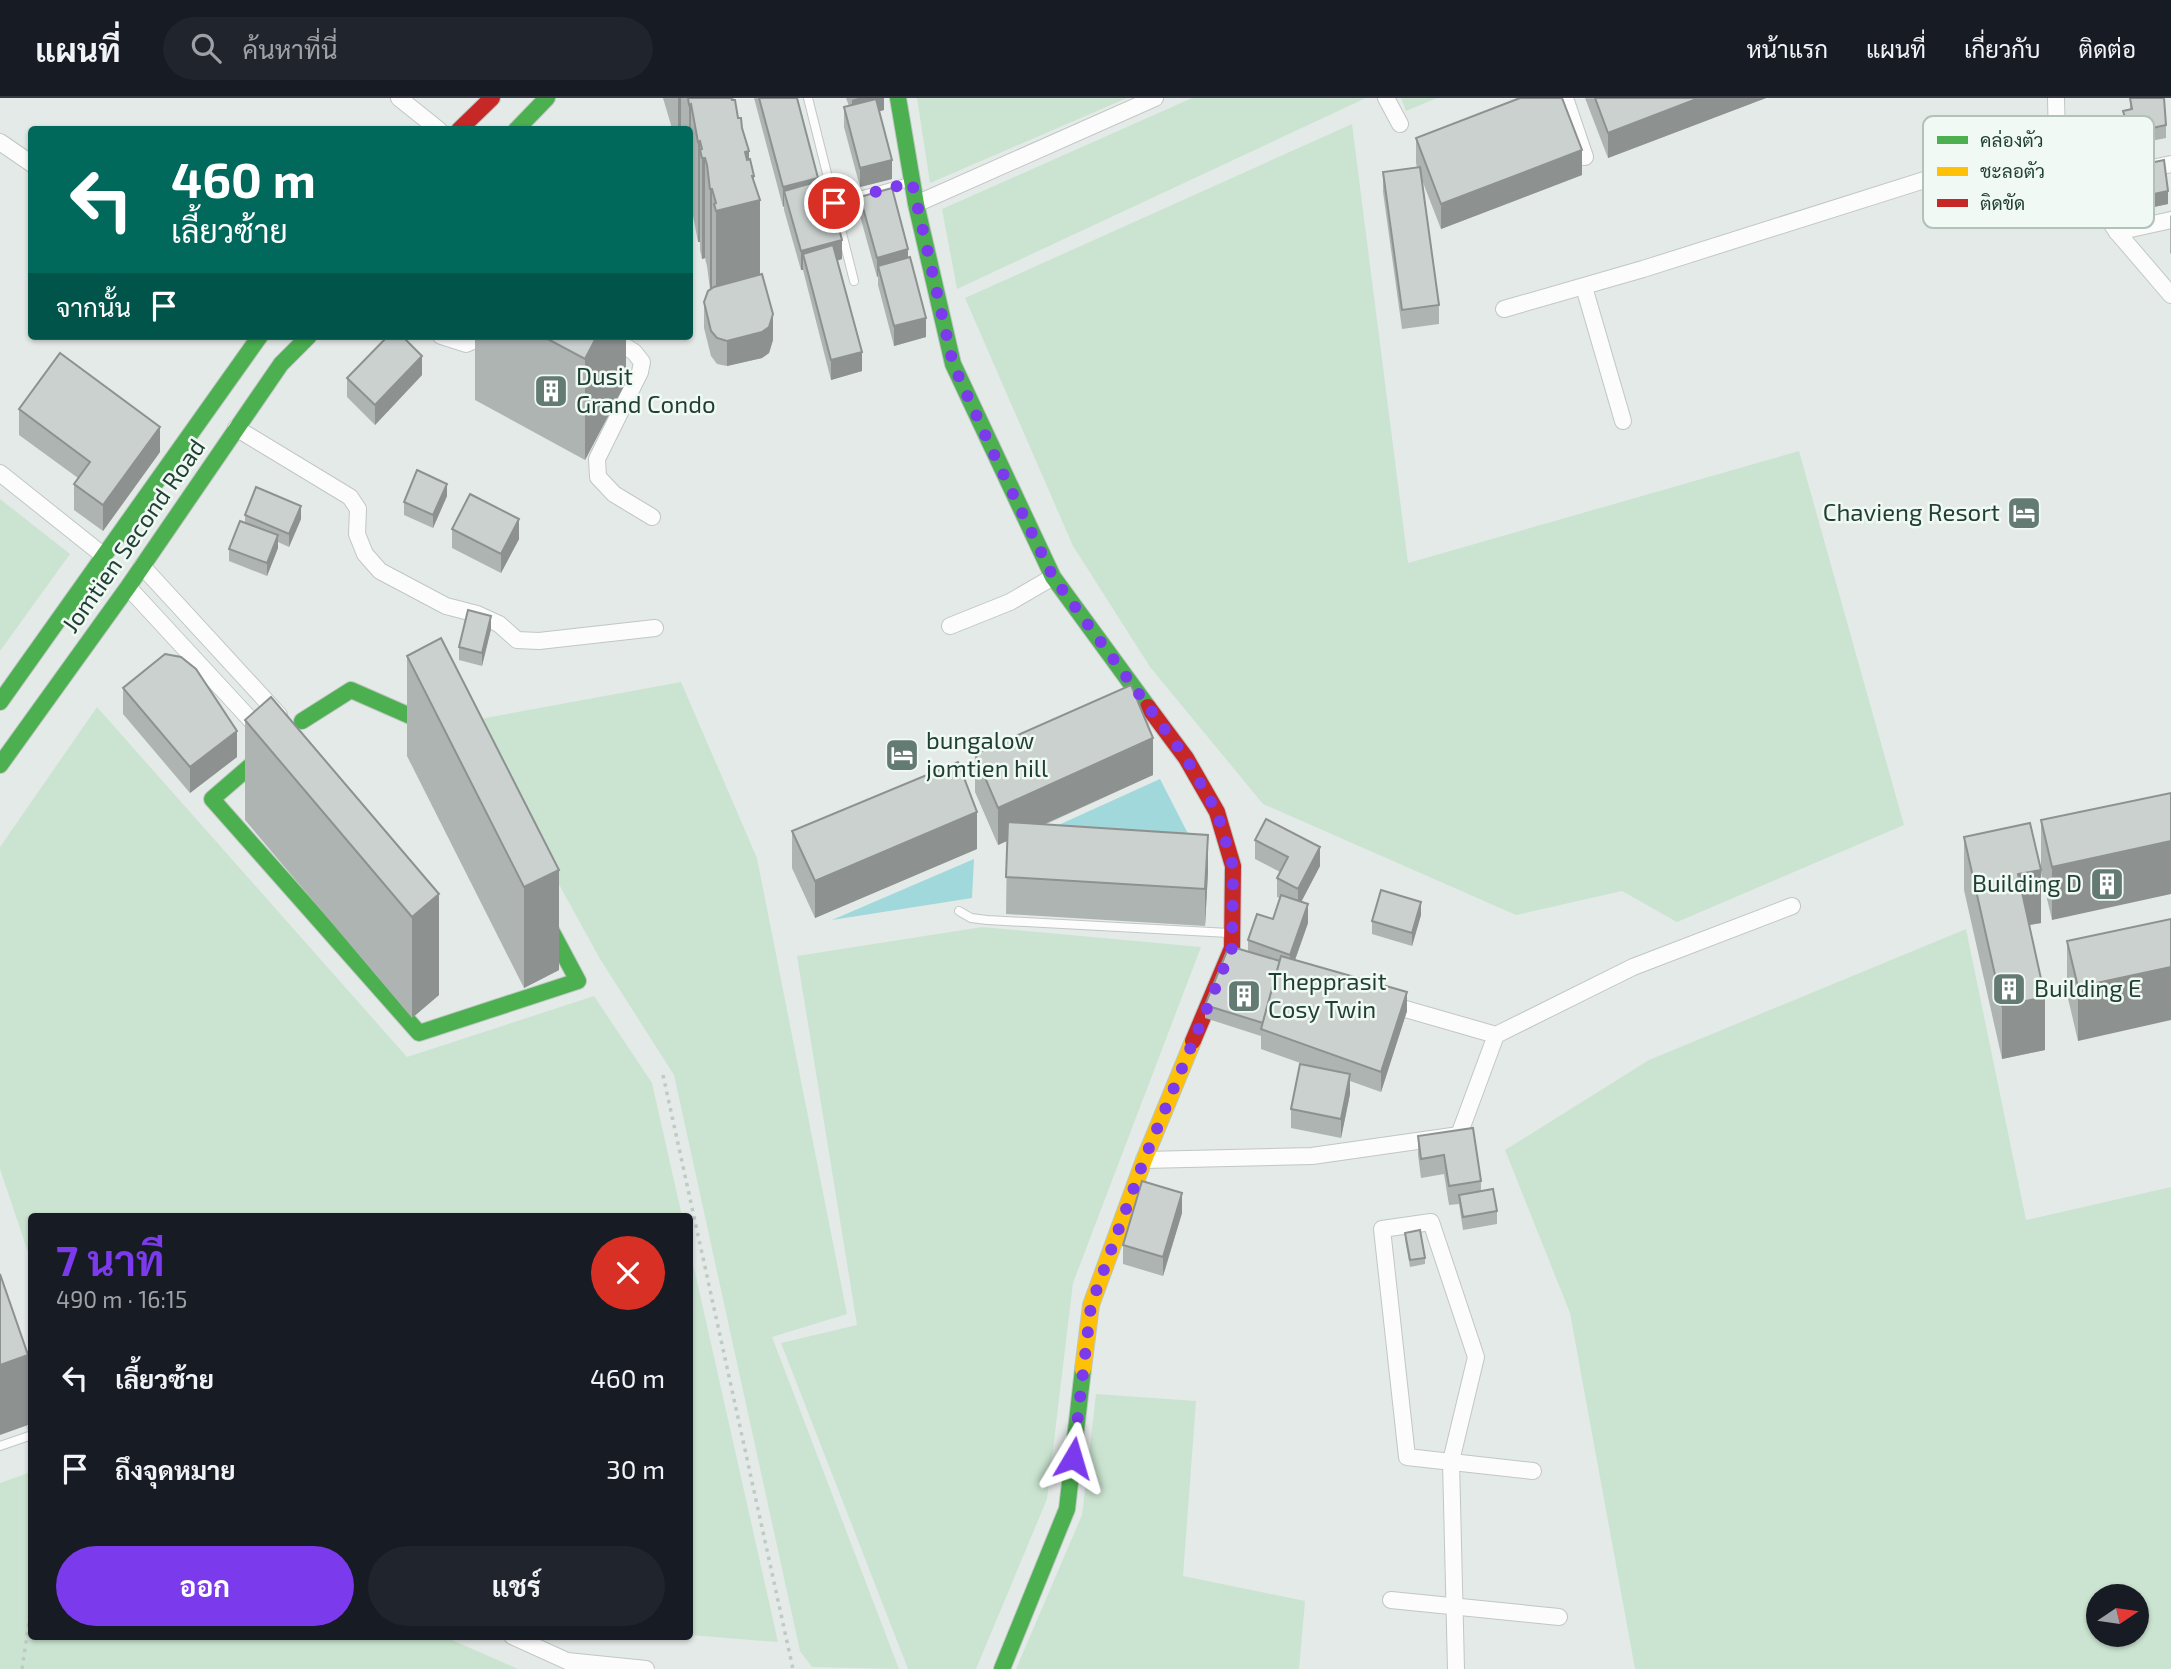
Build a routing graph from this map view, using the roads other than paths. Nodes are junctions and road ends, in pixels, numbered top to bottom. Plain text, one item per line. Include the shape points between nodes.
1 (400, 98) edge
2 (492, 98) edge
3 (547, 98) edge
4 (808, 98) edge
5 (898, 98) edge
6 (1155, 98) edge
7 (1387, 98) edge
8 (1565, 98) edge
9 (2056, 98) edge
10 (2056, 116) edge
11 (1400, 124) dead end
12 (434, 126) edge
13 (464, 126) edge
14 (520, 126) edge
15 (0, 142) edge
16 (1586, 157) dead end
17 (28, 161) edge
18 (1923, 180) edge
19 (912, 182) junction
20 (834, 203) junction
21 (916, 204) junction
22 (2114, 228) edge
23 (2135, 228) edge
24 (2117, 232) junction
25 (854, 281) dead end
26 (1584, 287) junction
27 (2171, 295) edge
28 (1504, 309) dead end
29 (257, 340) edge
30 (305, 340) edge
31 (448, 340) edge
32 (476, 340) edge
33 (615, 340) edge
34 (1623, 421) dead end
35 (236, 428) junction
36 (0, 473) edge
37 (652, 517) dead end
38 (104, 556) junction
39 (142, 566) junction
40 (1053, 577) junction
41 (128, 587) junction
42 (950, 626) dead end
43 (655, 628) dead end
44 (0, 702) edge
45 (279, 715) junction
46 (302, 721) junction
47 (260, 730) junction
48 (447, 732) edge
49 (309, 737) edge
50 (262, 755) junction
51 (0, 765) edge
52 (279, 766) edge
53 (1791, 906) dead end
54 (541, 910) edge
55 (959, 911) dead end
56 (1232, 933) junction
57 (1375, 1000) edge
58 (1496, 1035) junction
59 (1144, 1160) junction
60 (23, 1401) edge
61 (28, 1415) edge
62 (28, 1436) edge
63 (0, 1446) edge
64 (1451, 1461) junction
65 (1533, 1471) dead end
66 (1391, 1600) dead end
67 (1456, 1607) junction
68 (1559, 1617) dead end
69 (521, 1640) edge
70 (646, 1669) edge
71 (1003, 1669) edge
72 (1456, 1669) edge

1 - 12 street
2 - 13 street
3 - 14 street
4 - 20 lane
5 - 19 street
6 - 21 street
7 - 11 street
8 - 16 street
9 - 10 street
15 - 17 street
18 - 26 street
19 - 20 lane
19 - 21 street
20 - 25 lane
21 - 40 street via 953,364
22 - 24 street
23 - 24 street
24 - 27 street
26 - 28 street
26 - 34 street
29 - 38 street, Jomtien Second Road
30 - 35 street, Jomtien Second Road via 281,364
31 - 32 street via 467,344
33 - 37 street via 642,362 597,459 598,477 614,494
35 - 39 street, Jomtien Second Road
35 - 43 street via 350,497 358,509 357,534 365,554 380,571 446,606 499,624 517,640
36 - 38 street
38 - 44 street, Jomtien Second Road
39 - 41 street, Jomtien Second Road
39 - 45 street
40 - 42 street via 1010,602
40 - 56 street via 1186,758 1217,812 1233,866
41 - 47 street
41 - 51 street, Jomtien Second Road
45 - 46 street
45 - 47 street
46 - 48 street via 352,690
46 - 49 street
47 - 50 street
50 - 52 street
50 - 54 street via 212,799 419,1033 578,981
53 - 58 street via 1633,967
55 - 56 lane via 987,920
56 - 59 street via 1235,959
57 - 58 street
58 - 59 street via 1460,1135 1312,1156
59 - 71 street via 1091,1305 1067,1508
60 - 61 lane
62 - 63 lane
64 - 64 street via 1476,1357 1431,1222 1382,1229 1407,1457
64 - 65 street
64 - 67 street
66 - 67 street
67 - 68 street
67 - 72 street
69 - 70 street via 567,1661

